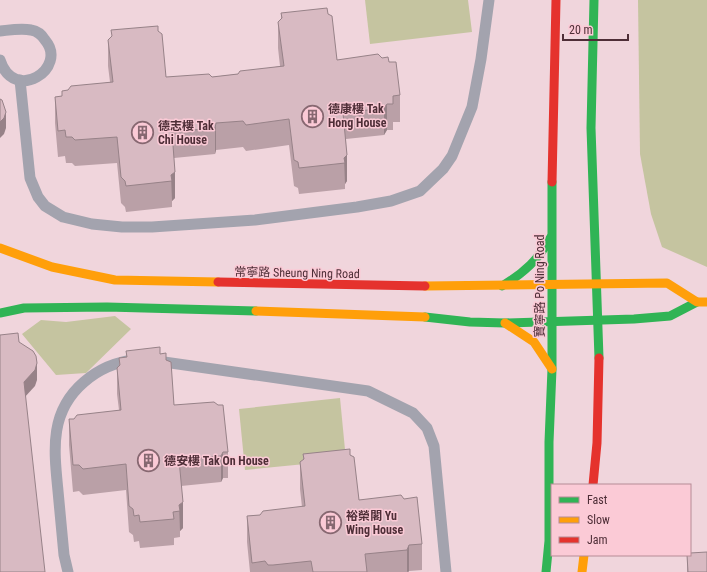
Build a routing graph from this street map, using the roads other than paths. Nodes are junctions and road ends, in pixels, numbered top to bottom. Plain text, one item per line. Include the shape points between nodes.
1 (489, 0) edge
2 (556, 0) edge
3 (594, 0) edge
4 (0, 31) edge
5 (0, 60) edge
6 (20, 80) junction
7 (551, 236) junction
8 (597, 242) junction
9 (0, 248) edge
10 (605, 255) dead end
11 (621, 273) dead end
12 (635, 282) junction
13 (598, 283) junction
14 (552, 284) junction
15 (501, 286) junction
16 (697, 302) junction
17 (707, 302) edge
18 (0, 313) edge
19 (599, 320) junction
20 (552, 322) junction
21 (505, 323) junction
22 (552, 369) junction
23 (593, 484) edge
24 (584, 556) edge
25 (68, 572) edge
26 (446, 572) edge
27 (546, 572) edge
28 (582, 572) edge

1 - 6 lane via 472,107 452,156 443,169 420,191 391,201 364,206 255,220 152,227 107,225 63,217 38,197 30,178
2 - 7 main road, 寶寧路 Po Ning Road
3 - 8 main road via 592,122
4 - 6 lane via 32,30 41,34 47,42 50,56 46,70 34,79
5 - 6 lane via 10,76
7 - 14 main road, 寶寧路 Po Ning Road
7 - 15 main road via 545,250 534,264
8 - 10 main road
8 - 13 main road
9 - 15 main road, 常寧路 Sheung Ning Road via 52,267 115,280
11 - 12 main road
12 - 13 main road, 常寧路 Sheung Ning Road
12 - 16 main road, 常寧路 Sheung Ning Road via 667,283
13 - 14 main road, 常寧路 Sheung Ning Road
13 - 19 main road
14 - 15 main road, 常寧路 Sheung Ning Road
14 - 20 main road, 寶寧路 Po Ning Road
16 - 17 main road
16 - 19 main road via 670,316
18 - 21 main road via 24,308 107,308 375,314
19 - 20 main road
19 - 23 main road via 598,438
20 - 21 main road
20 - 22 main road, 寶寧路 Po Ning Road
21 - 22 main road via 534,342
22 - 27 main road, 寶寧路 Po Ning Road via 549,442 550,541
24 - 28 main road
25 - 26 lane via 64,555 54,447 57,426 64,406 77,388 93,374 112,365 132,360 368,392 413,413 427,428 434,446

